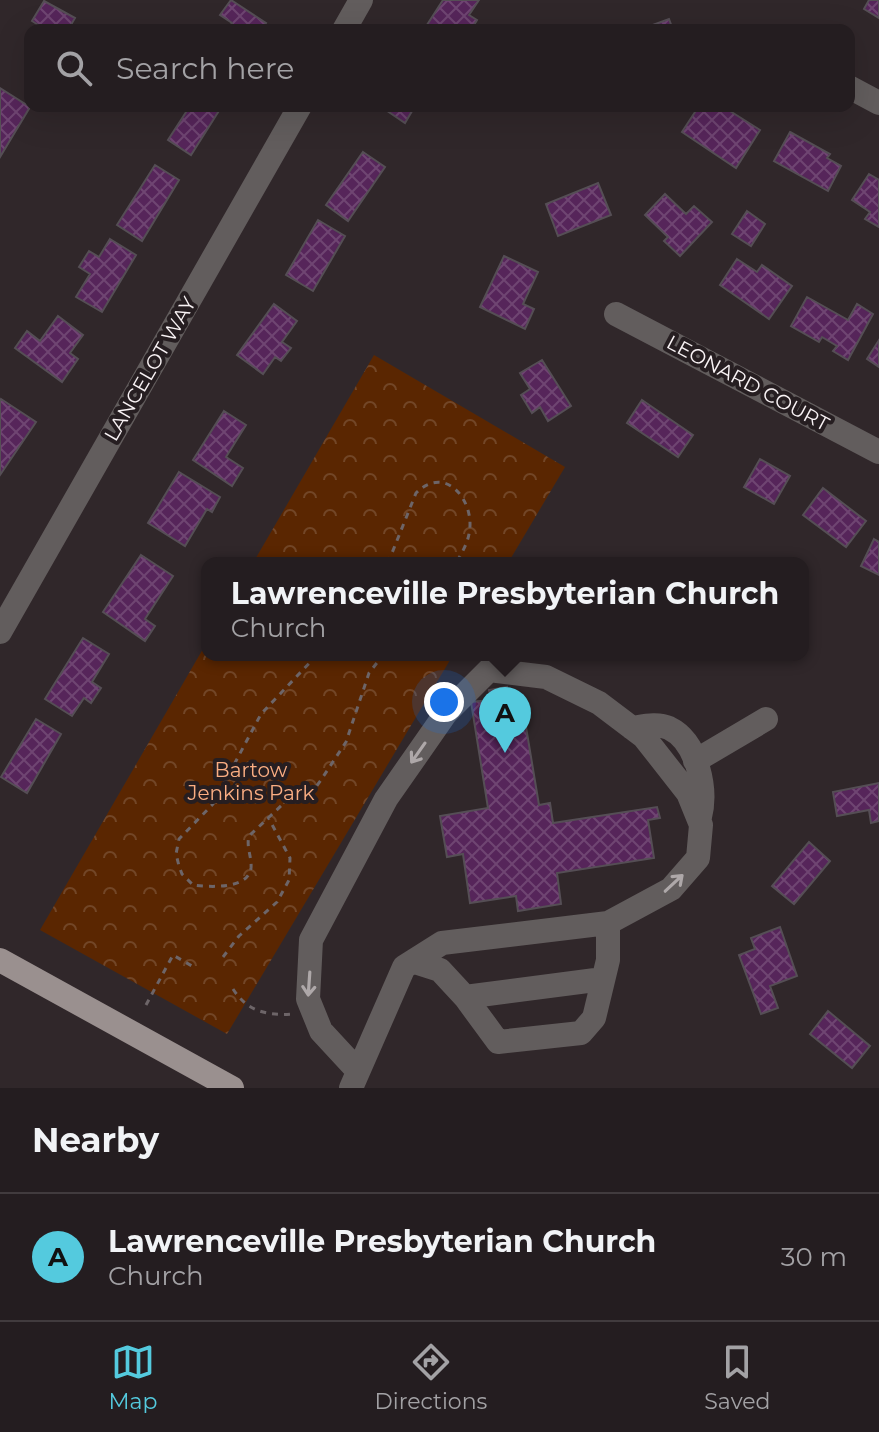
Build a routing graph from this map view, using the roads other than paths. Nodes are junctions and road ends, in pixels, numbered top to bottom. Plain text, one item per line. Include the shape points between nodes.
1 (361, 0) edge
2 (347, 24) edge
3 (855, 90) edge
4 (879, 103) edge
5 (297, 112) edge
6 (616, 314) dead end
7 (879, 452) edge
8 (0, 632) edge
9 (766, 719) dead end
10 (632, 728) junction
11 (695, 761) junction
12 (699, 820) junction
13 (608, 923) junction
14 (0, 960) edge
15 (415, 962) junction
16 (603, 979) junction
17 (465, 997) junction
18 (354, 1080) edge
19 (232, 1088) edge

1 - 2 street
3 - 4 street
5 - 8 street, LANCELOT WAY
6 - 7 street, LEONARD COURT
9 - 11 street
10 - 11 street via 669,728
10 - 12 street via 688,793
10 -> 18 street via 599,703 546,677 489,670 446,713 386,799 311,940 308,999 321,1031
11 - 12 street via 703,783
13 -> 12 street via 671,889 698,858
13 - 15 street via 442,943
13 - 16 street
14 - 19 main road
15 - 17 street via 440,970
15 - 18 street via 404,967
16 - 17 street
16 - 17 street via 594,1018 581,1033 498,1042

